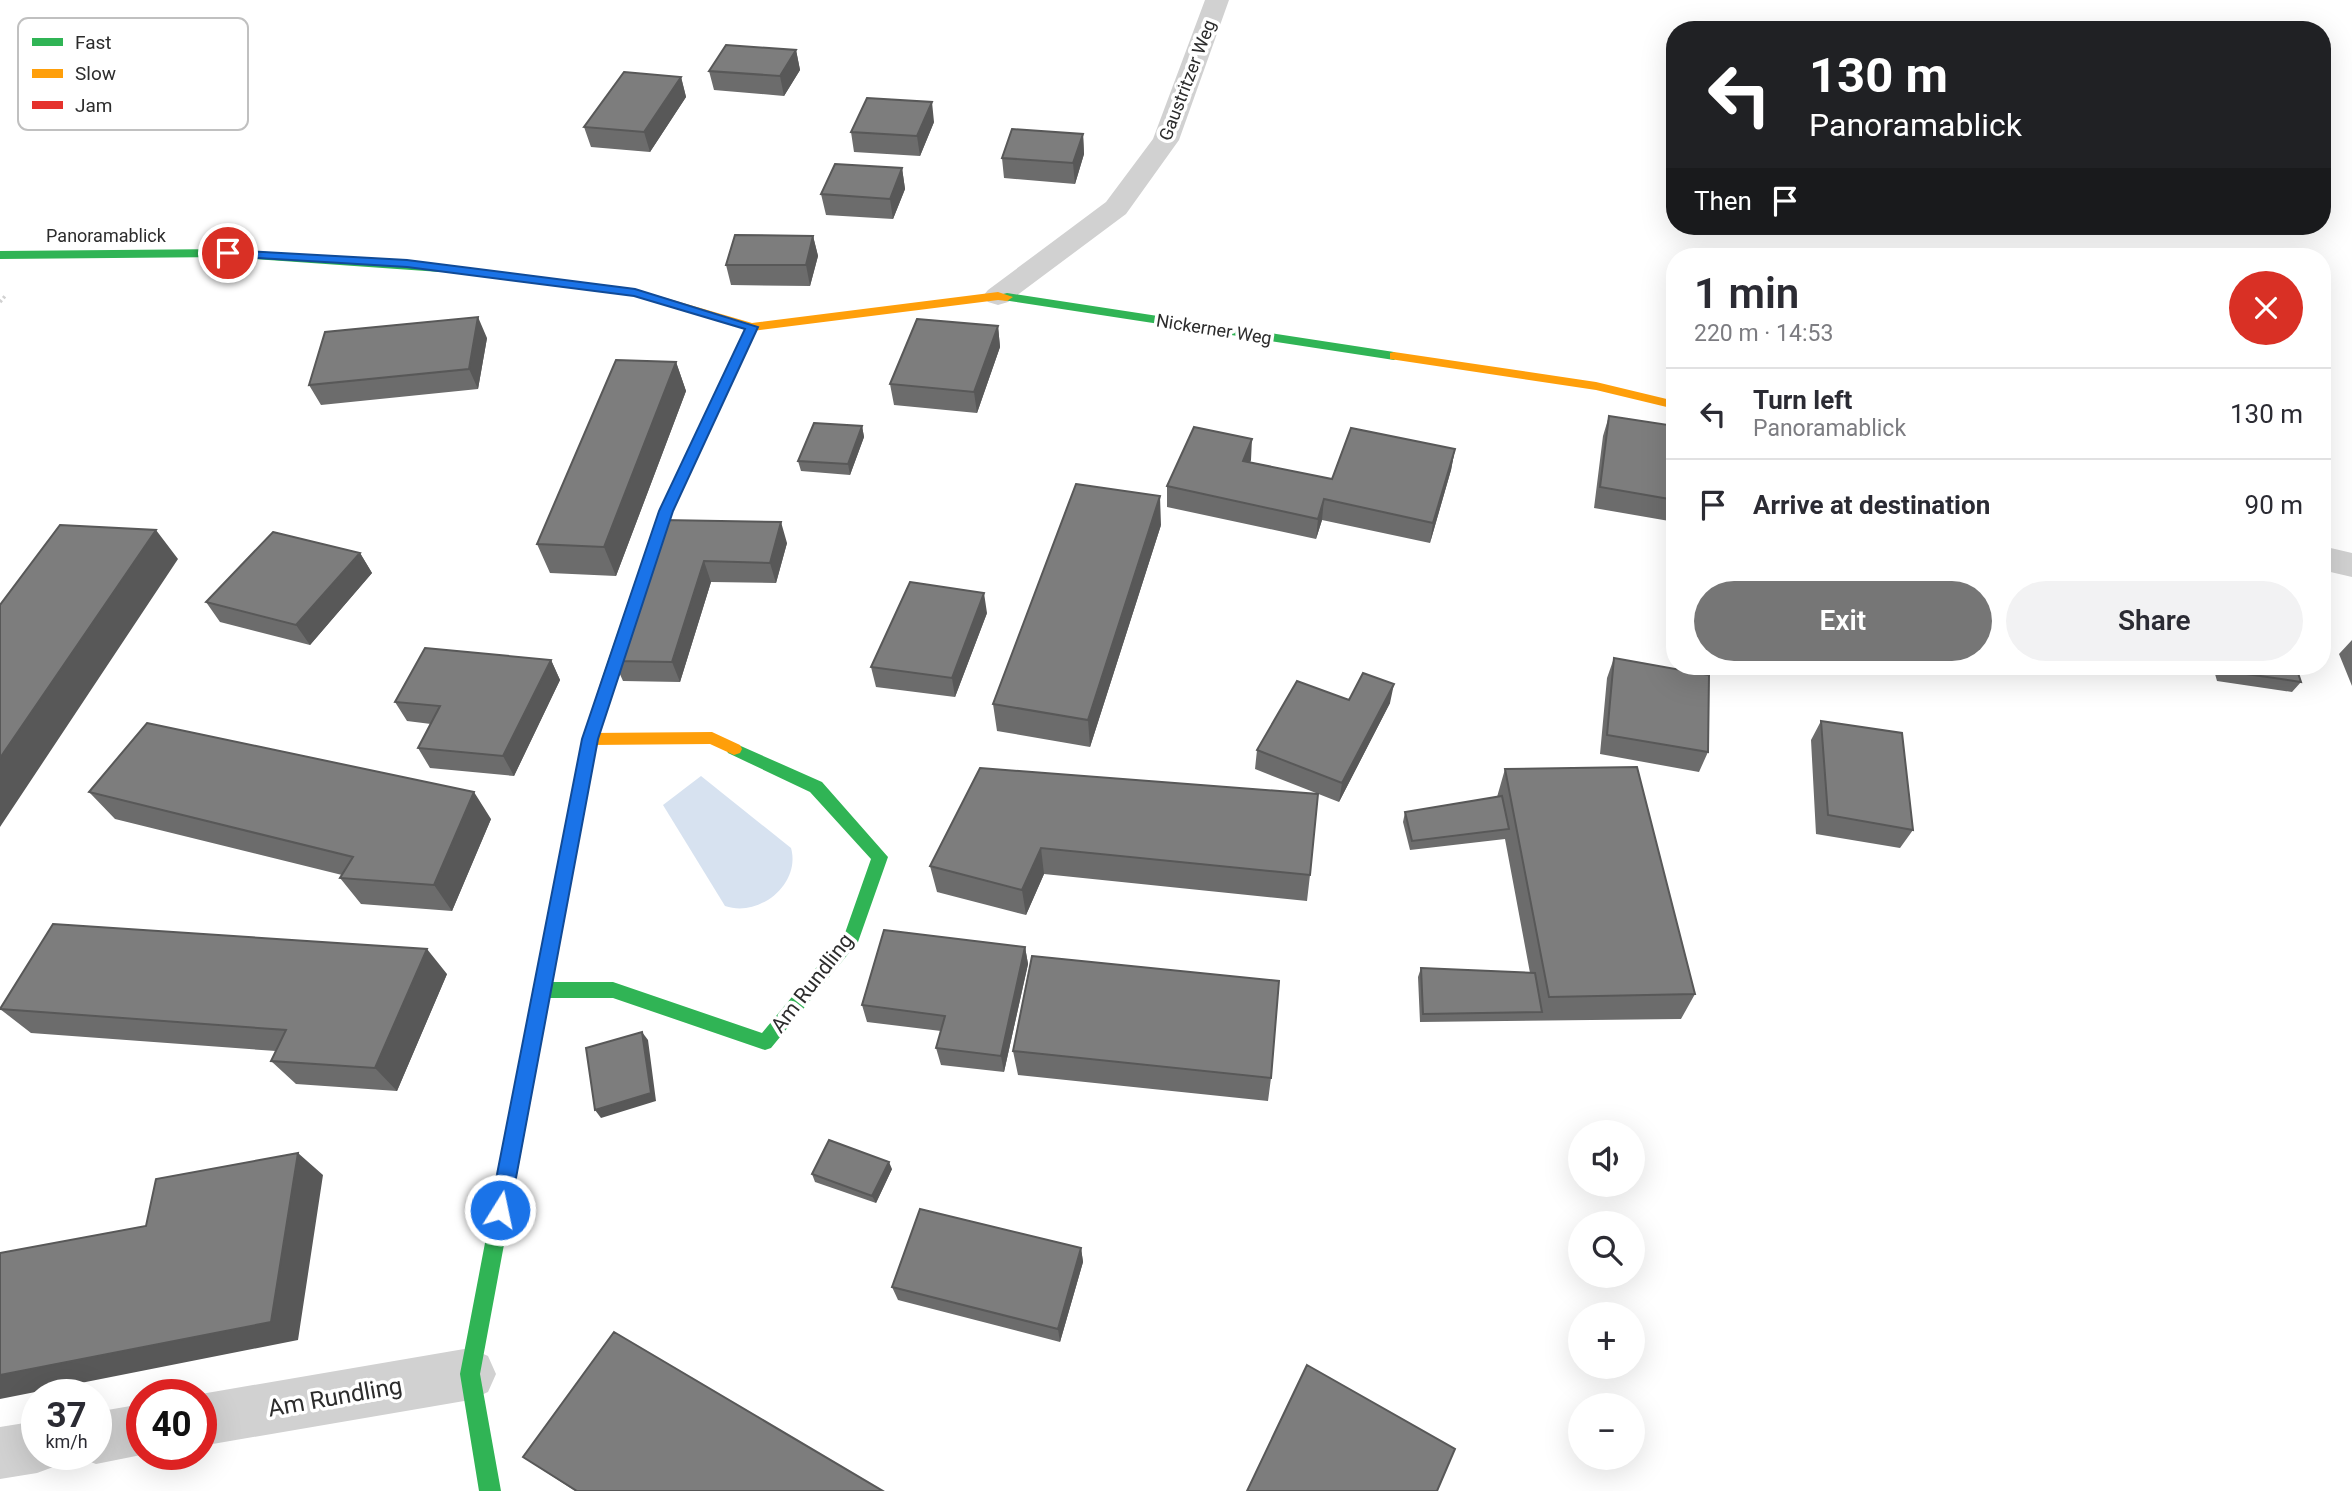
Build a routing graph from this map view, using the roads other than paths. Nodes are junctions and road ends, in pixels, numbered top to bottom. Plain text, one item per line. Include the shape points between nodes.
1 (1217, 0) edge
2 (0, 255) edge
3 (998, 296) junction
4 (752, 327) junction
5 (1666, 403) edge
6 (2331, 560) edge
7 (2352, 565) edge
8 (590, 739) junction
9 (541, 990) junction
10 (470, 1374) junction
11 (217, 1417) edge
12 (21, 1450) edge
13 (0, 1453) edge
14 (491, 1491) edge

1 - 3 street, Gaustritzer Weg via 1166,140 1138,179 1116,208
2 - 4 street, Panoramablick via 228,253 407,264 635,293
3 - 4 street, Nickerner Weg
3 - 5 street, Nickerner Weg via 1596,386
4 - 8 street via 666,511
6 - 7 street
8 - 9 street
8 - 9 street, Am Rundling via 712,738 816,787 880,857 852,937 765,1042 614,990
9 - 10 street
10 - 11 street, Am Rundling
10 - 14 street
12 - 13 street

